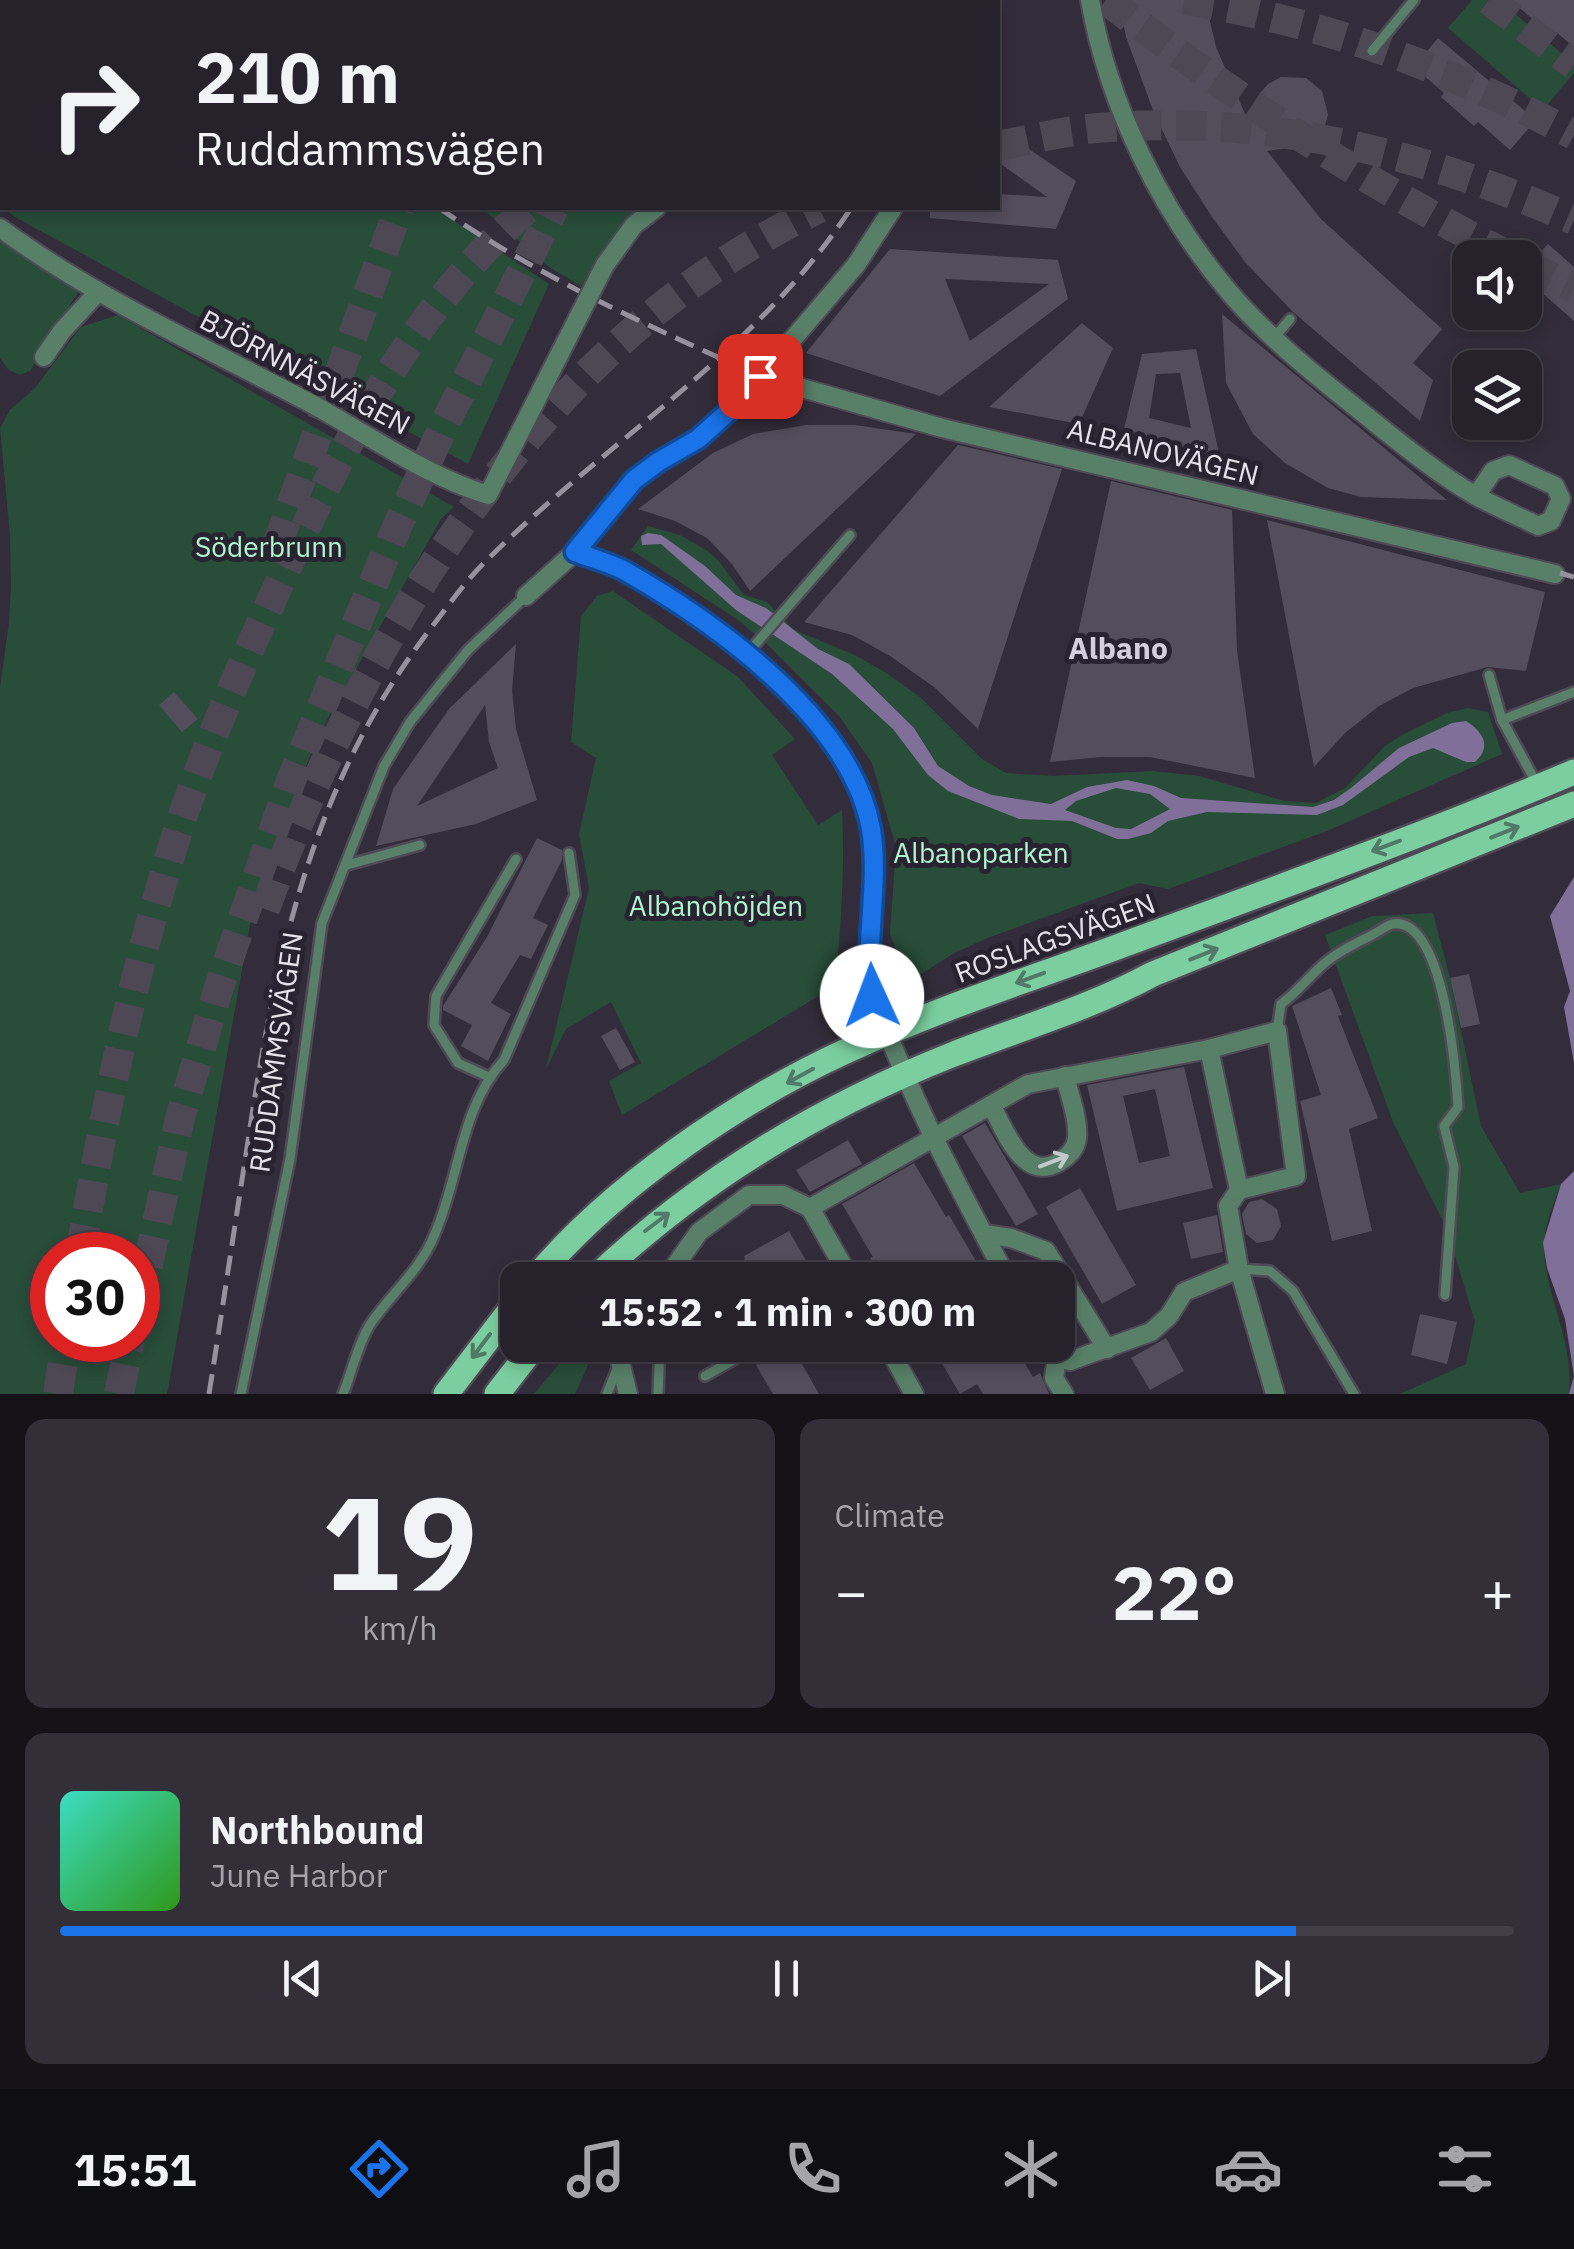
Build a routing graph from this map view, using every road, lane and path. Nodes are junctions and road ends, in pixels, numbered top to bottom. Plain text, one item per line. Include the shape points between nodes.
1 (1090, 0) edge
2 (1414, 0) edge
3 (1372, 51) dead end
4 (653, 210) edge
5 (892, 210) edge
6 (0, 228) edge
7 (98, 292) junction
8 (1290, 319) dead end
9 (1274, 338) junction
10 (44, 356) dead end
11 (760, 376) junction
12 (1476, 496) junction
13 (850, 534) dead end
14 (575, 552) junction
15 (1555, 574) dead end
16 (526, 596) joint
17 (746, 655) junction
18 (1489, 675) dead end
19 (1574, 692) edge
20 (1502, 720) junction
21 (1574, 772) edge
22 (1538, 787) junction
23 (1574, 804) edge
24 (420, 845) dead end
25 (569, 853) dead end
26 (516, 859) dead end
27 (347, 865) junction
28 (1277, 1030) junction
29 (887, 1033) junction
30 (1209, 1049) junction
31 (489, 1076) junction
32 (905, 1076) junction
33 (1065, 1076) junction
34 (991, 1105) junction
35 (933, 1138) junction
36 (1239, 1190) junction
37 (810, 1208) junction
38 (984, 1234) junction
39 (551, 1262) edge
40 (612, 1262) edge
41 (678, 1262) edge
42 (841, 1262) edge
43 (999, 1262) edge
44 (1239, 1269) junction
45 (1446, 1295) dead end
46 (500, 1324) edge
47 (1107, 1349) junction
48 (1075, 1360) edge
49 (521, 1362) edge
50 (620, 1362) edge
51 (625, 1362) edge
52 (659, 1362) edge
53 (730, 1362) edge
54 (896, 1362) edge
55 (1052, 1362) edge
56 (705, 1376) dead end
57 (242, 1394) edge
58 (343, 1394) edge
59 (446, 1394) edge
60 (497, 1394) edge
61 (607, 1394) edge
62 (628, 1394) edge
63 (658, 1394) edge
64 (913, 1394) edge
65 (1064, 1394) edge
66 (1276, 1394) edge
67 (1354, 1394) edge

1 - 9 street via 1128,126 1154,178 1188,237
2 - 3 lane
4 - 7 street, BJÖRNNÄSVÄGEN, bridge via 605,265 488,495 456,485
5 - 11 street, RUDDAMMSVÄGEN via 856,265
6 - 7 street, BJÖRNNÄSVÄGEN
7 - 10 street
8 - 9 lane
9 - 12 street via 1403,446
11 - 14 street, RUDDAMMSVÄGEN via 698,439 634,480
11 - 15 street, ALBANOVÄGEN via 942,428
12 - 12 street via 1512,506 1538,526 1552,521 1561,500 1555,486 1509,465 1493,471
13 - 17 lane
14 - 16 street, RUDDAMMSVÄGEN
14 - 17 street via 622,569
16 - 27 lane, RUDDAMMSVÄGEN via 468,650 410,722 384,766
17 - 29 street via 816,723 860,793 874,860 871,992
18 - 20 lane
19 - 20 lane
20 - 22 lane
21 - 22 main road, ROSLAGSVÄGEN
22 -> 29 main road, ROSLAGSVÄGEN
32 -> 23 main road
24 - 27 lane
25 - 31 lane via 575,895 504,1060
26 - 31 lane via 436,996 434,1025 458,1063
27 - 57 lane, RUDDAMMSVÄGEN via 322,923 290,1158
28 - 30 street
28 - 36 street via 1296,1176
28 - 45 lane via 1281,1004 1349,946 1393,924 1409,927 1425,944 1449,1024 1458,1107 1444,1126 1454,1167
29 - 32 street
29 -> 39 main road, ROSLAGSVÄGEN via 840,1053 673,1154
30 - 33 street
30 - 36 street
31 - 58 lane via 434,1236 370,1325
32 - 35 street
40 -> 32 main road via 725,1172
33 - 34 street via 1028,1084
34 -> 33 street via 1028,1163 1055,1165 1072,1154 1077,1137
34 - 35 street
35 - 37 street
35 - 38 street
36 - 44 street via 1228,1206
37 - 41 street via 784,1195 750,1195 699,1232
37 - 42 street
38 - 43 street
38 - 47 street via 1046,1251
44 - 47 street via 1184,1292 1151,1332
44 - 66 street
44 - 67 lane via 1270,1271 1293,1291
46 -> 59 main road
47 - 48 street
49 - 60 main road
50 - 61 lane
51 - 62 street
52 - 63 lane
53 - 56 lane
54 - 64 street
55 - 65 street

